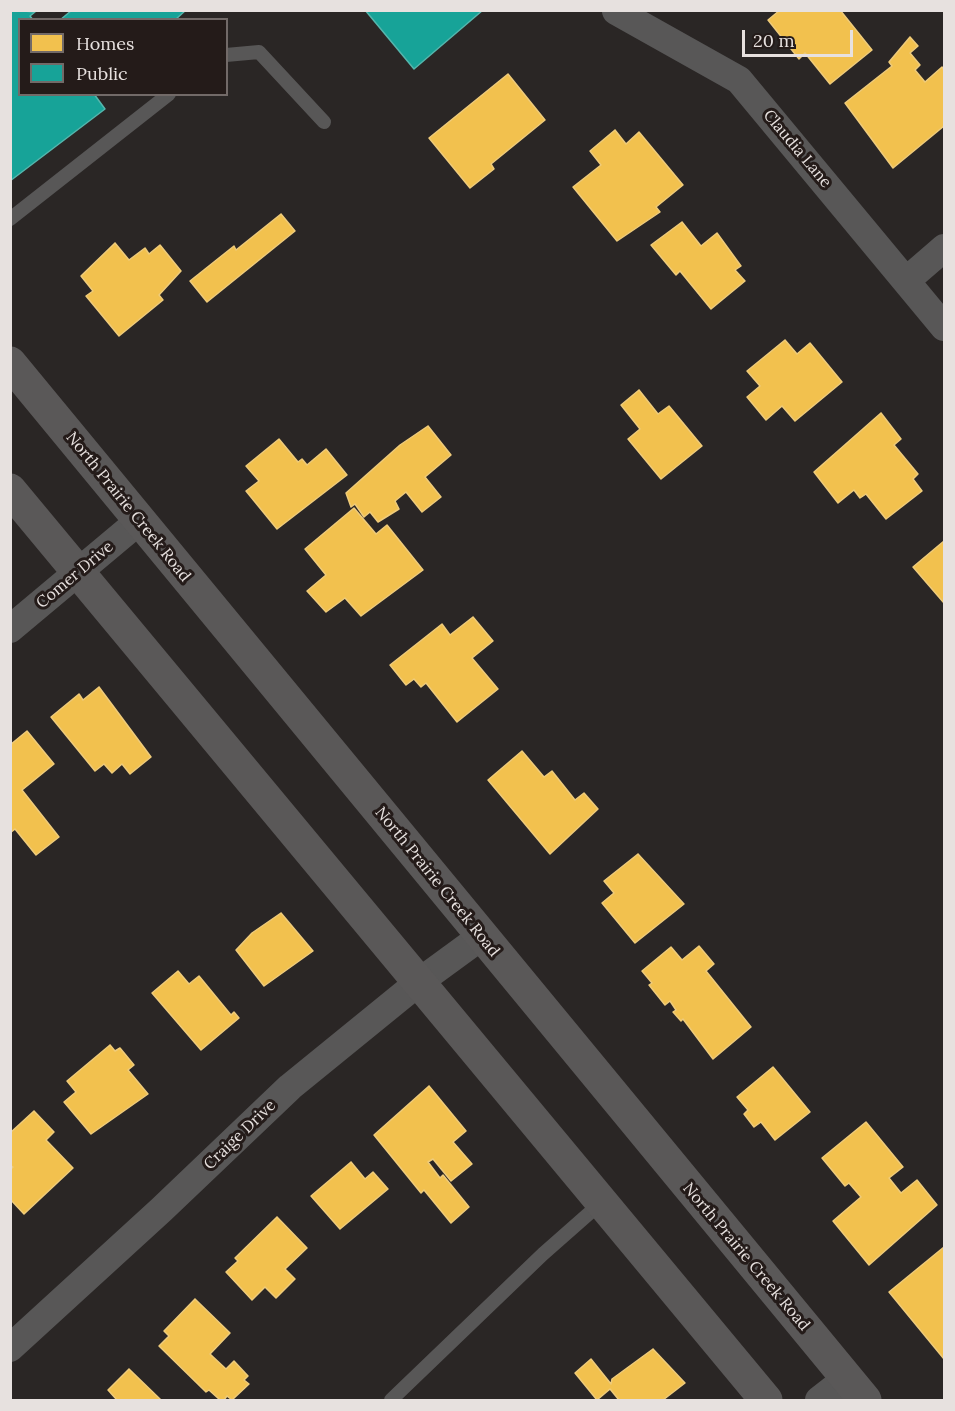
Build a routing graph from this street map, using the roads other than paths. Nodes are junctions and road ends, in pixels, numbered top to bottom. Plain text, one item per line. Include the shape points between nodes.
1 (616, 11) edge
2 (228, 55) edge
3 (166, 96) edge
4 (324, 122) dead end
5 (10, 219) edge
6 (945, 248) edge
7 (907, 280) junction
8 (945, 327) edge
9 (10, 363) edge
10 (10, 490) edge
11 (139, 520) junction
12 (79, 573) junction
13 (10, 628) edge
14 (482, 936) junction
15 (419, 982) junction
16 (602, 1202) junction
17 (10, 1348) edge
18 (856, 1390) edge
19 (391, 1401) edge
20 (766, 1401) edge
21 (819, 1401) edge

1 - 7 street, Claudia Lane via 739,80
2 - 4 lane via 259,52
3 - 5 lane
6 - 7 street
7 - 8 street, Claudia Lane
9 - 11 main road, North Prairie Creek Road
10 - 12 main road
11 - 12 street, Comer Drive
11 - 14 main road, North Prairie Creek Road
12 - 13 street, Comer Drive
12 - 15 main road
14 - 15 street, Craige Drive
14 - 18 main road, North Prairie Creek Road
15 - 16 main road
15 - 17 street, Craige Drive via 290,1087
16 - 19 lane
16 - 20 main road
18 - 21 street

